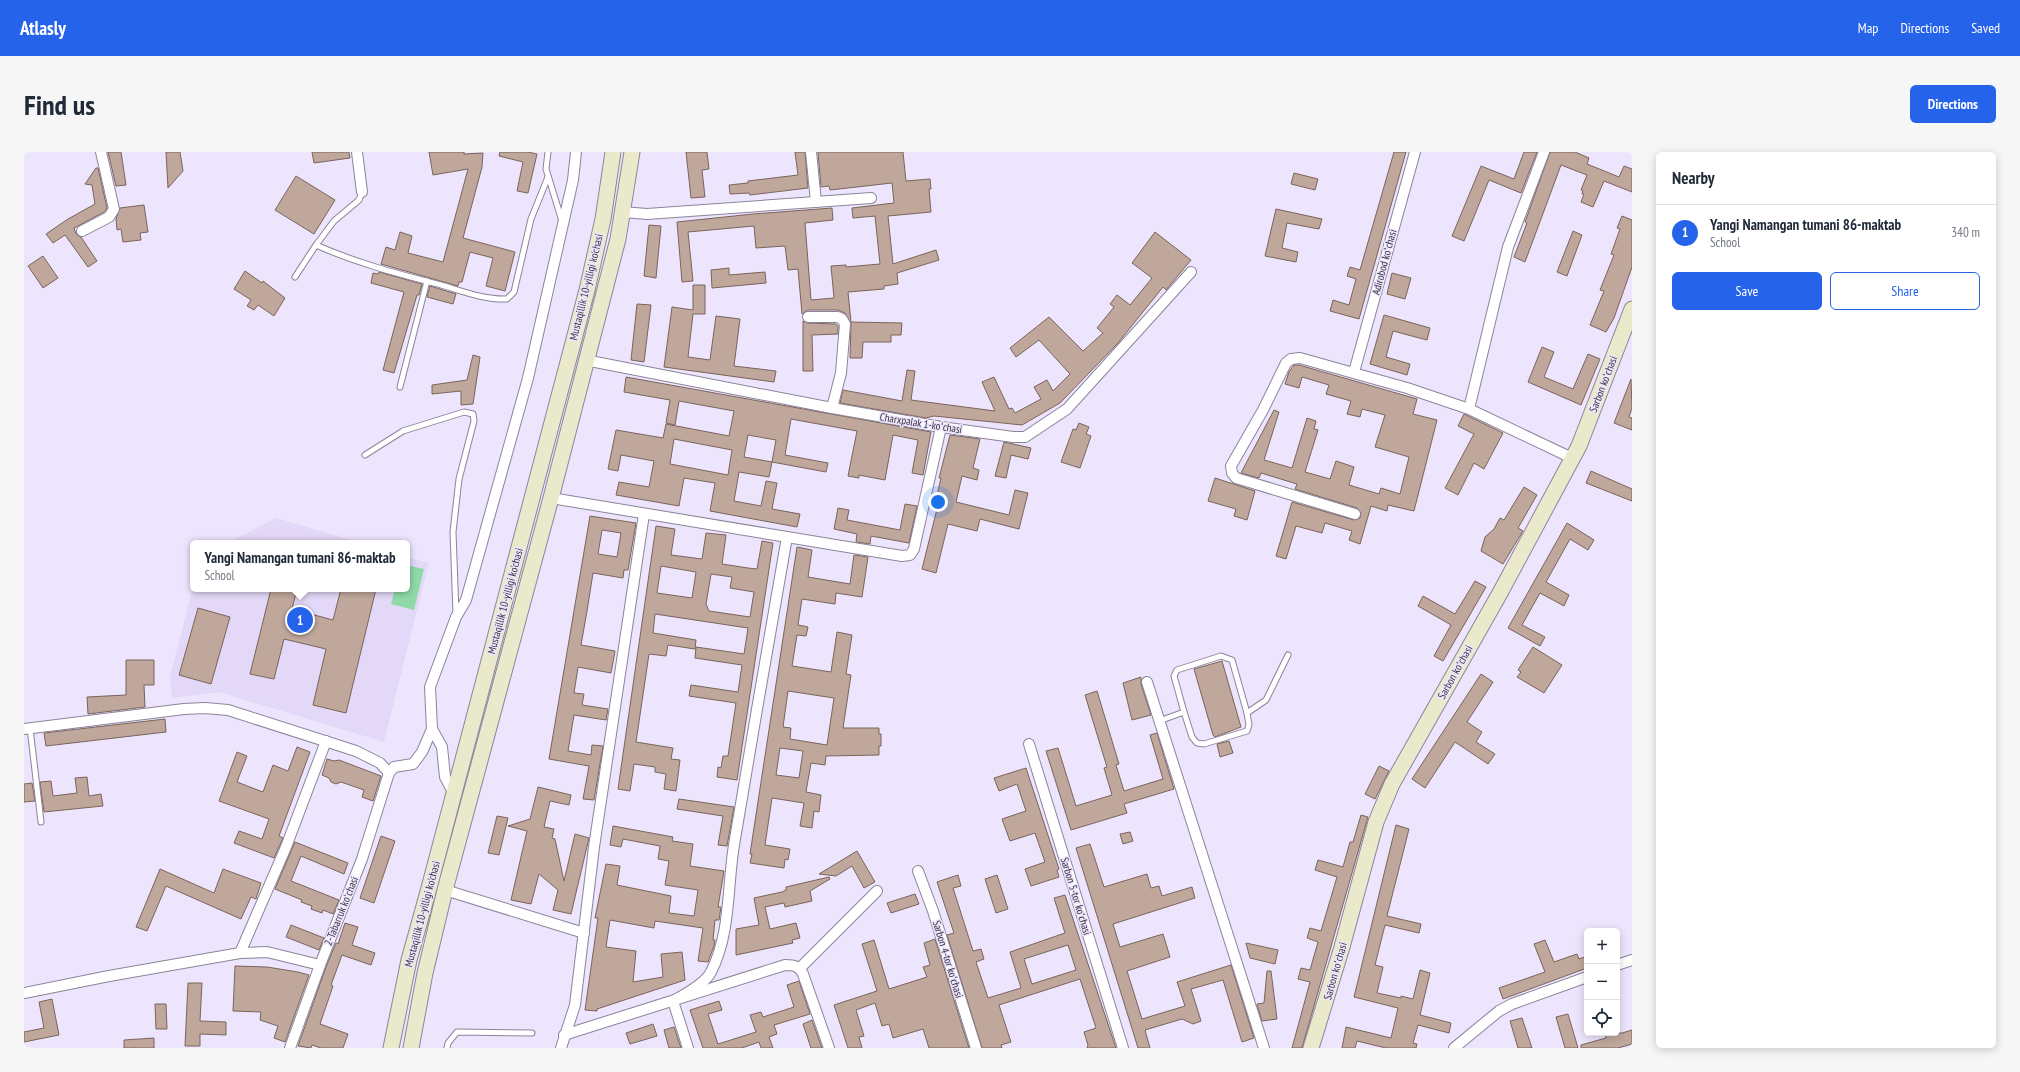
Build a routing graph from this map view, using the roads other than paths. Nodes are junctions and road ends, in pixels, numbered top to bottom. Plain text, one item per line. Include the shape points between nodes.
1 (101, 152) edge
2 (357, 152) edge
3 (548, 152) edge
4 (576, 152) edge
5 (613, 152) edge
6 (632, 152) edge
7 (811, 152) edge
8 (1415, 152) edge
9 (1544, 152) edge
10 (548, 177) junction
11 (362, 192) joint
12 (871, 198) dead end
13 (816, 202) junction
14 (622, 212) junction
15 (563, 224) junction
16 (82, 231) dead end
17 (316, 245) junction
18 (1191, 272) dead end
19 (295, 277) dead end
20 (427, 281) junction
21 (1632, 309) edge
22 (808, 317) dead end
23 (585, 360) junction
24 (1354, 372) junction
25 (400, 387) dead end
26 (832, 408) junction
27 (1469, 409) junction
28 (941, 427) junction
29 (364, 455) dead end
30 (1572, 458) junction
31 (551, 498) junction
32 (644, 514) junction
33 (1355, 514) dead end
34 (786, 537) junction
35 (456, 617) junction
36 (1288, 655) dead end
37 (1147, 682) dead end
38 (1184, 712) junction
39 (1247, 713) junction
40 (1160, 721) junction
41 (27, 728) edge
42 (432, 730) junction
43 (326, 741) junction
44 (1029, 744) dead end
45 (389, 773) junction
46 (454, 794) junction
47 (41, 822) dead end
48 (918, 871) dead end
49 (445, 890) junction
50 (877, 891) dead end
51 (584, 933) junction
52 (240, 953) junction
53 (1632, 960) edge
54 (1620, 964) edge
55 (320, 965) junction
56 (800, 968) junction
57 (1584, 977) edge
58 (24, 993) edge
59 (672, 1001) junction
60 (532, 1033) dead end
61 (564, 1035) junction
62 (290, 1048) edge
63 (392, 1048) edge
64 (411, 1048) edge
65 (447, 1048) edge
66 (561, 1048) edge
67 (688, 1048) edge
68 (829, 1048) edge
69 (976, 1048) edge
70 (1123, 1048) edge
71 (1264, 1048) edge
72 (1311, 1048) edge
73 (1454, 1048) edge

1 - 16 street via 114,209 109,217
2 - 11 street
3 - 10 lane
4 - 15 street via 573,180
5 - 46 main road, Mustaqillik 10-yilligi ko'chasi via 603,219 587,290
6 - 14 main road, Mustaqillik 10-yilligi ko'chasi
7 - 13 street
8 - 24 street, Adirobod koʻchasi
9 - 27 street via 1508,247
10 - 15 lane
10 - 20 lane via 531,219 514,292 507,299 473,294
11 - 17 lane via 359,200 334,221
12 - 13 street
13 - 14 street via 647,214
14 - 23 main road, Mustaqillik 10-yilligi ko'chasi via 618,238
15 - 35 street via 528,378 466,600
17 - 19 lane
17 - 20 lane via 342,256
18 - 28 street, Charxpalak 1-koʻchasi via 1067,409 1034,432 1025,437 1012,437
20 - 25 lane
21 - 30 main road, Sarbon koʻchasi via 1579,446
22 - 26 street via 838,317 845,324 841,373
23 - 26 street, Charxpalak 1-koʻchasi
23 - 31 main road, Mustaqillik 10-yilligi ko'chasi
24 - 27 street
24 - 33 street via 1300,358 1291,359 1286,363 1231,466 1236,478
26 - 28 street, Charxpalak 1-koʻchasi
27 - 30 street
28 - 34 street via 914,549 910,555 902,556
29 - 35 lane via 403,431 464,412 473,414 474,421 459,479 453,532
30 - 72 main road, Sarbon koʻchasi via 1500,593 1392,784 1376,822
31 - 32 street
31 - 49 main road, Mustaqillik 10-yilligi ko'chasi
32 - 34 street
32 - 51 street via 594,847
34 - 59 street via 733,847 721,947 710,974 690,992
35 - 42 street via 430,687
36 - 39 lane via 1266,700
37 - 40 street
38 - 39 lane via 1192,737 1197,743 1204,744 1247,731
38 - 39 lane via 1174,676 1177,670 1221,656 1232,660
38 - 40 lane
40 - 71 street
41 - 43 street via 205,708 228,710
41 - 47 lane
42 - 45 street via 422,752 413,764 394,767
42 - 46 street via 442,747 445,777
43 - 45 street via 356,751 380,763
43 - 52 street via 286,847
44 - 70 street, Sarbon 5-tor koʻchasi
45 - 55 street, 2-Tabarruk koʻchasi via 362,859
46 - 63 main road, Mustaqillik 10-yilligi ko'chasi via 408,960
48 - 69 street, Sarbon 4-tor koʻchasi
49 - 51 street
49 - 64 main road, Mustaqillik 10-yilligi ko'chasi via 425,973
50 - 56 street
51 - 61 street via 575,1005
52 - 55 street via 267,952
52 - 58 street
53 - 54 street
55 - 62 street, 2-Tabarruk koʻchasi
56 - 59 street via 785,965
56 - 68 street
57 - 73 street via 1499,1011
59 - 61 street
59 - 67 street
60 - 65 lane via 456,1032
61 - 66 street

